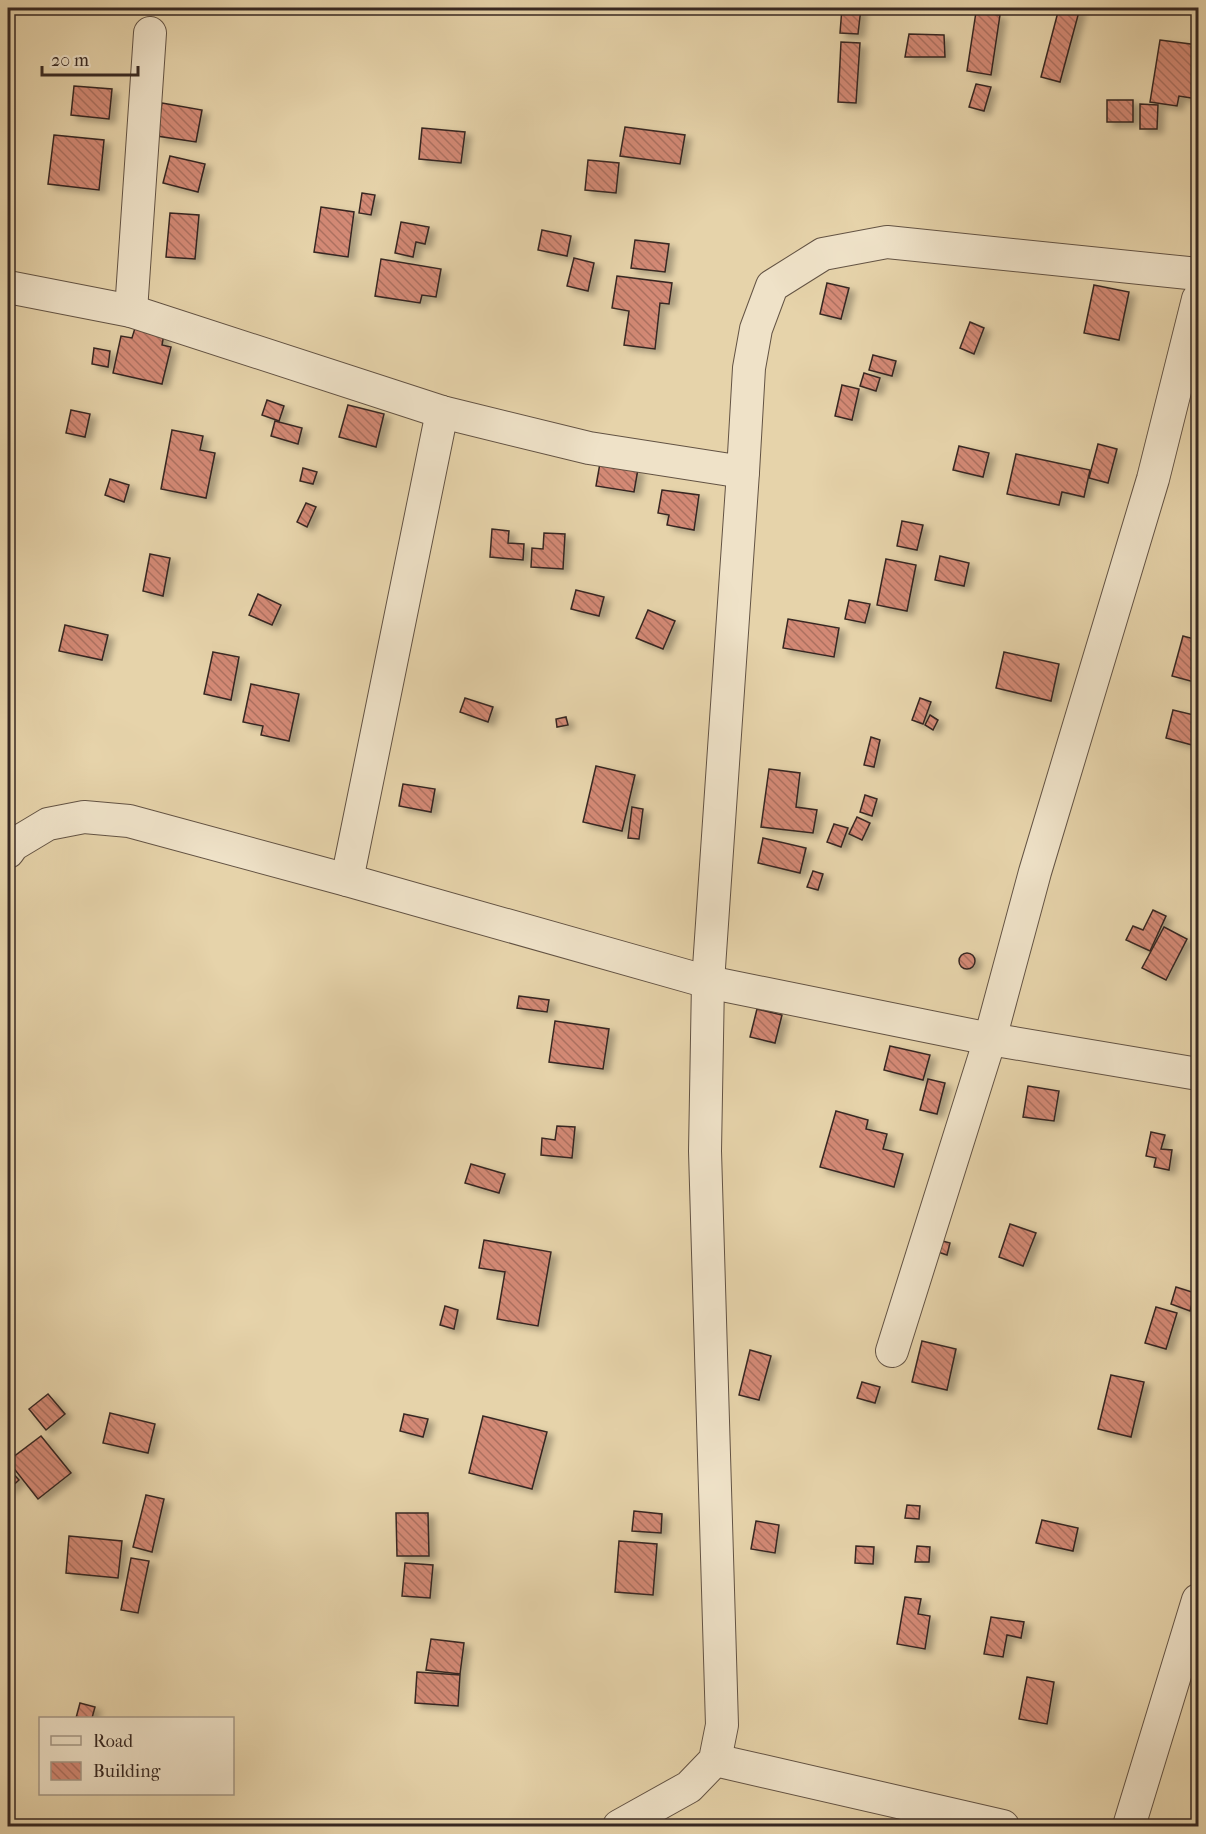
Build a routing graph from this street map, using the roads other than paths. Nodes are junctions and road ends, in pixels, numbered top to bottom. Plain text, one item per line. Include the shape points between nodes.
1 (150, 33) dead end
2 (1198, 274) edge
3 (8, 287) edge
4 (1198, 299) edge
5 (131, 311) junction
6 (442, 412) junction
7 (744, 472) junction
8 (8, 852) edge
9 (347, 880) junction
10 (708, 982) junction
11 (990, 1039) junction
12 (1198, 1074) edge
13 (892, 1351) dead end
14 (1198, 1600) edge
15 (716, 1760) junction
16 (619, 1827) edge
17 (1003, 1827) edge
18 (1129, 1827) edge

1 - 5 street
2 - 7 street via 886,242 823,254 772,286 756,329 749,368
3 - 5 street
4 - 11 street via 1153,479 1035,872
5 - 6 street
6 - 7 street via 589,448
6 - 9 street
7 - 10 street
8 - 9 street via 48,824 84,817 129,821
9 - 10 street
10 - 11 street
10 - 15 street via 705,1151 722,1725
11 - 12 street
11 - 13 street
14 - 18 street
15 - 16 street via 688,1787
15 - 17 street

